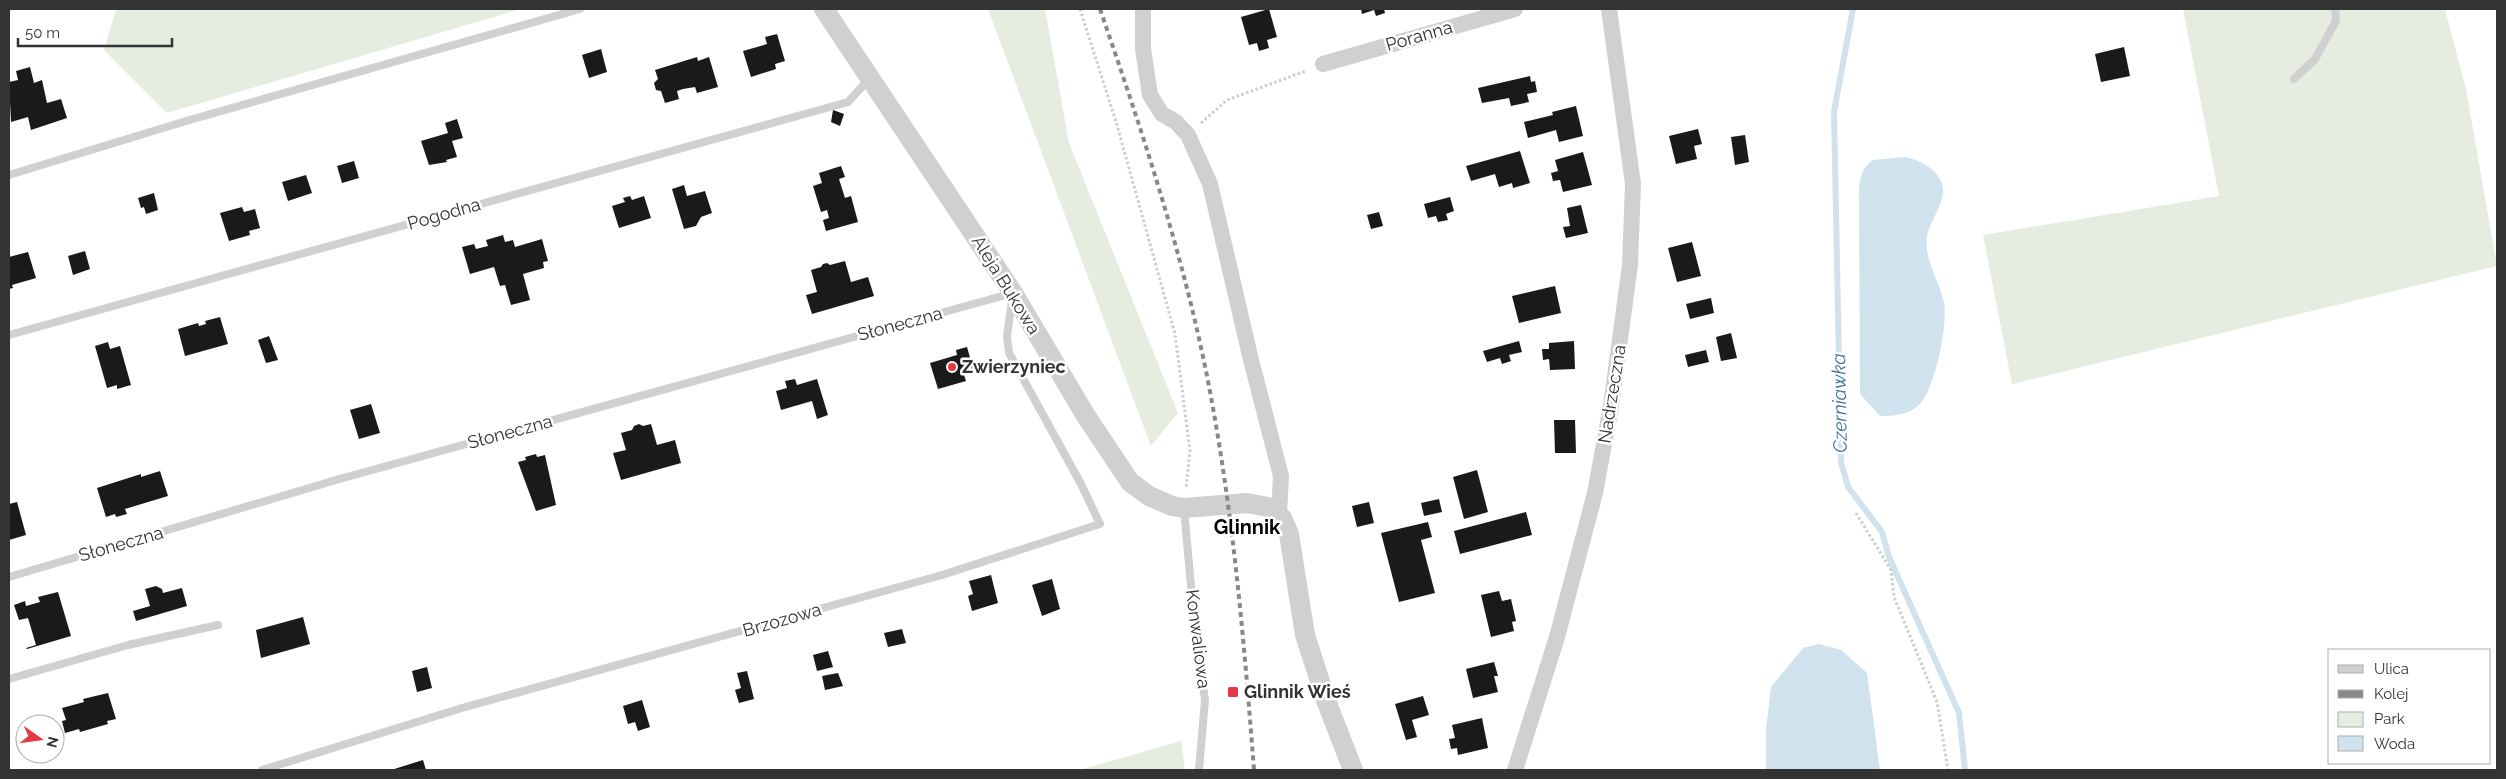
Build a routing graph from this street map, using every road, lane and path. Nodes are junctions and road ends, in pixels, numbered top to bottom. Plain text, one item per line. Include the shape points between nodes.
1 (580, 9) edge
2 (824, 9) edge
3 (1080, 9) edge
4 (1143, 9) edge
5 (1515, 9) edge
6 (1609, 9) edge
7 (2335, 9) edge
8 (1323, 64) joint
9 (870, 78) junction
10 (2294, 79) dead end
11 (1188, 135) junction
12 (9, 175) edge
13 (1013, 293) junction
14 (9, 336) edge
15 (1184, 508) junction
16 (1856, 513) dead end
17 (1278, 514) junction
18 (9, 577) edge
19 (218, 625) dead end
20 (9, 680) edge
21 (262, 770) edge
22 (1199, 770) edge
23 (1353, 770) edge
24 (1516, 770) edge
25 (1948, 770) edge

1 - 12 lane
2 - 9 street, Aleja Bukowa
3 - 15 path via 1117,125 1175,334 1190,451
4 - 11 street via 1143,49 1150,95 1162,114 1176,122
5 - 8 street, Poranna
6 - 24 street, Nadrzeczna via 1633,184 1630,265 1611,406 1594,493 1557,638
7 - 10 lane via 2336,21 2314,59
8 - 11 path via 1227,100
9 - 13 street, Aleja Bukowa
9 - 14 lane, Pogodna via 848,102
11 - 17 street via 1210,184 1268,421 1281,476
13 - 15 street, Aleja Bukowa via 1123,474 1148,496
13 - 18 lane, Słoneczna via 336,480
13 - 21 lane, Brzozowa via 1007,336 1009,353 1100,524 942,575 462,708
15 - 17 street, Aleja Bukowa via 1256,504
15 - 22 lane, Konwaliowa via 1205,700
16 - 25 path via 1891,570 1894,597 1937,702
17 - 23 street via 1289,534 1308,644
19 - 20 lane via 128,645

